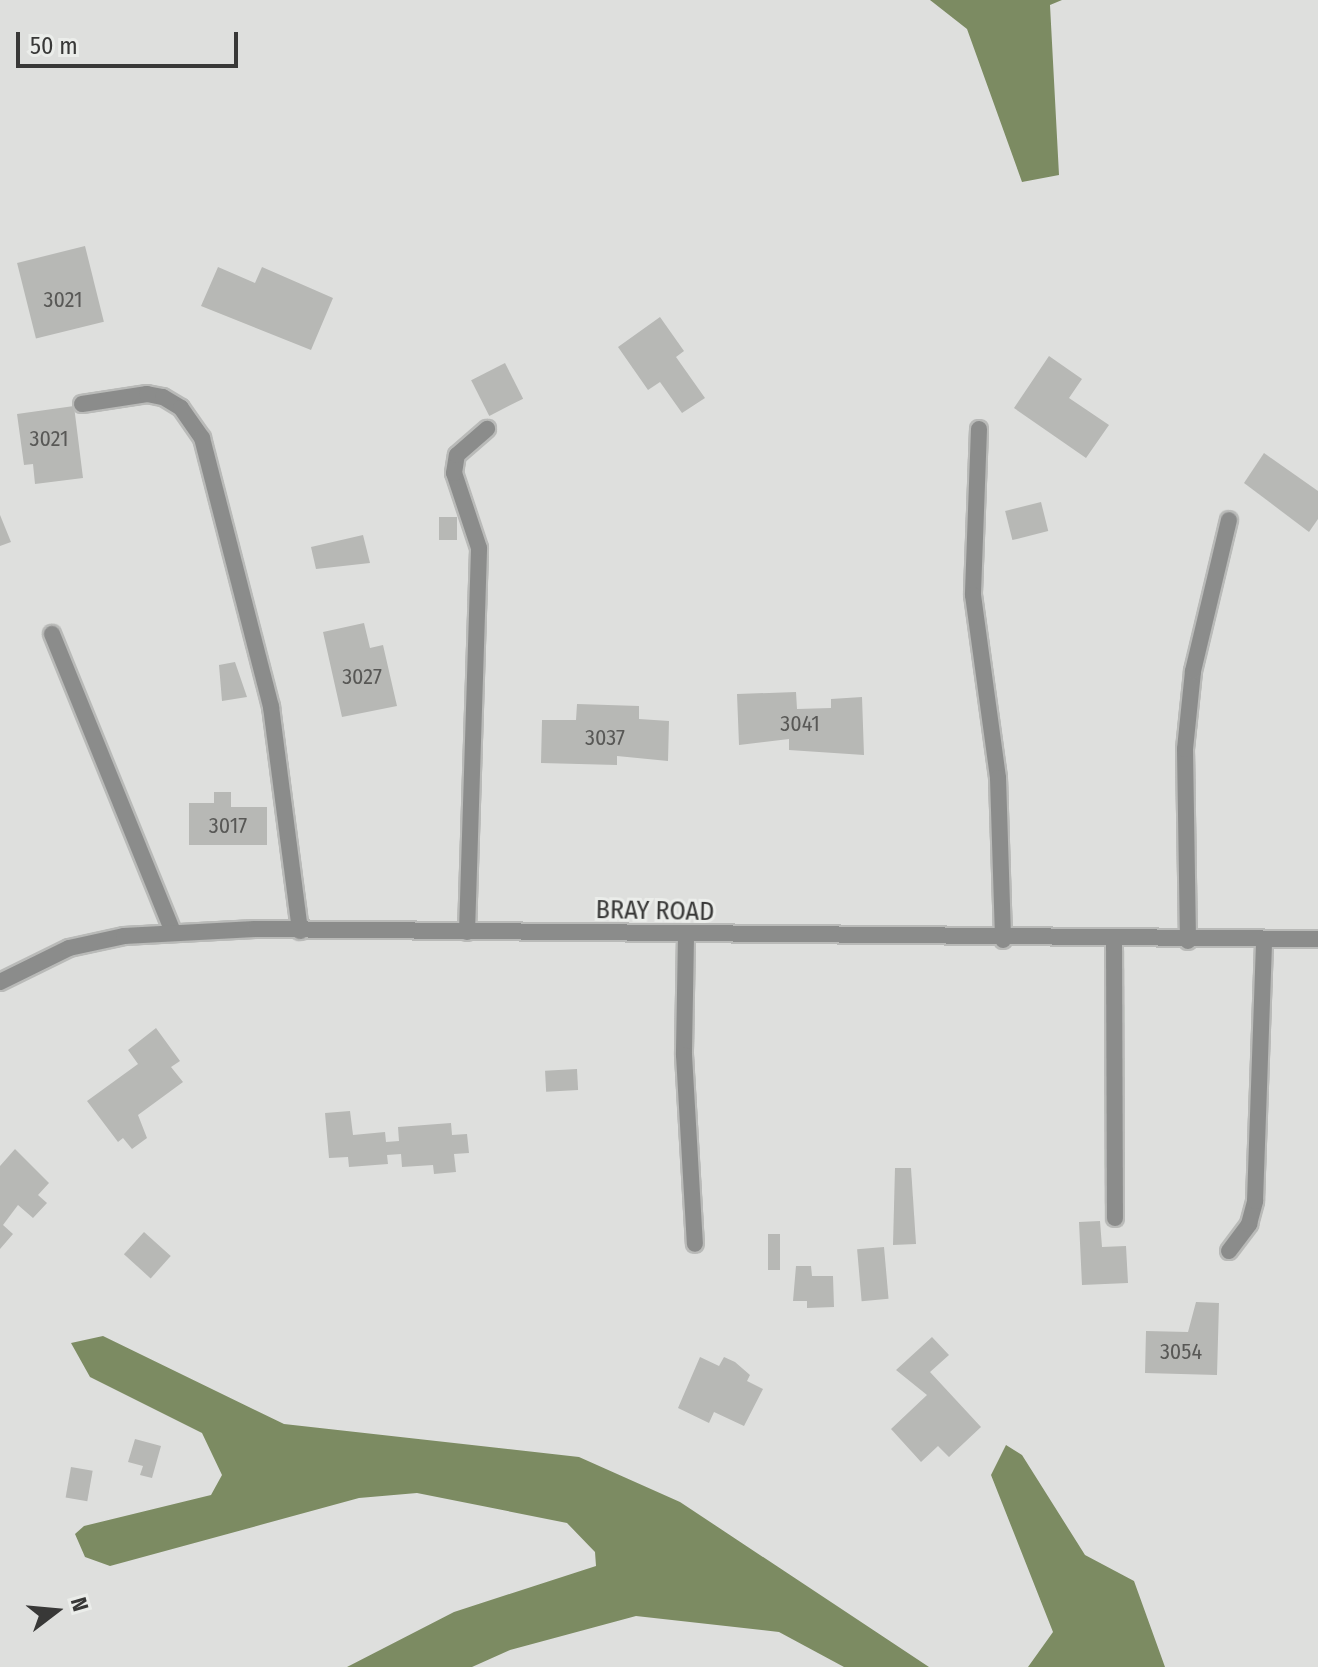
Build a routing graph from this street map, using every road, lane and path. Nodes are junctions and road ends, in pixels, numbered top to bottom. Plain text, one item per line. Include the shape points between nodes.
1 (82, 404) dead end
2 (487, 429) dead end
3 (979, 429) dead end
4 (1229, 520) dead end
5 (52, 634) dead end
6 (300, 931) junction
7 (173, 932) junction
8 (467, 932) junction
9 (686, 936) junction
10 (1318, 939) edge
11 (1003, 940) junction
12 (1114, 940) junction
13 (1264, 940) junction
14 (1188, 941) junction
15 (0, 982) edge
16 (1115, 1218) dead end
17 (695, 1244) dead end
18 (1229, 1251) dead end

1 - 6 street via 147,394 163,397 181,408 202,438 271,707
2 - 8 street via 463,447 454,473 479,548
3 - 11 street via 973,595 998,778
4 - 14 street via 1196,656 1185,749
5 - 7 street
6 - 7 street, BRAY ROAD
6 - 8 street, BRAY ROAD
7 - 15 street, BRAY ROAD via 69,948
8 - 9 street, BRAY ROAD
9 - 11 street, BRAY ROAD
9 - 17 street via 684,1055
10 - 13 street, BRAY ROAD
11 - 12 street, BRAY ROAD
12 - 14 street, BRAY ROAD
12 - 16 street
13 - 14 street, BRAY ROAD
13 - 18 street via 1255,1201 1249,1224

